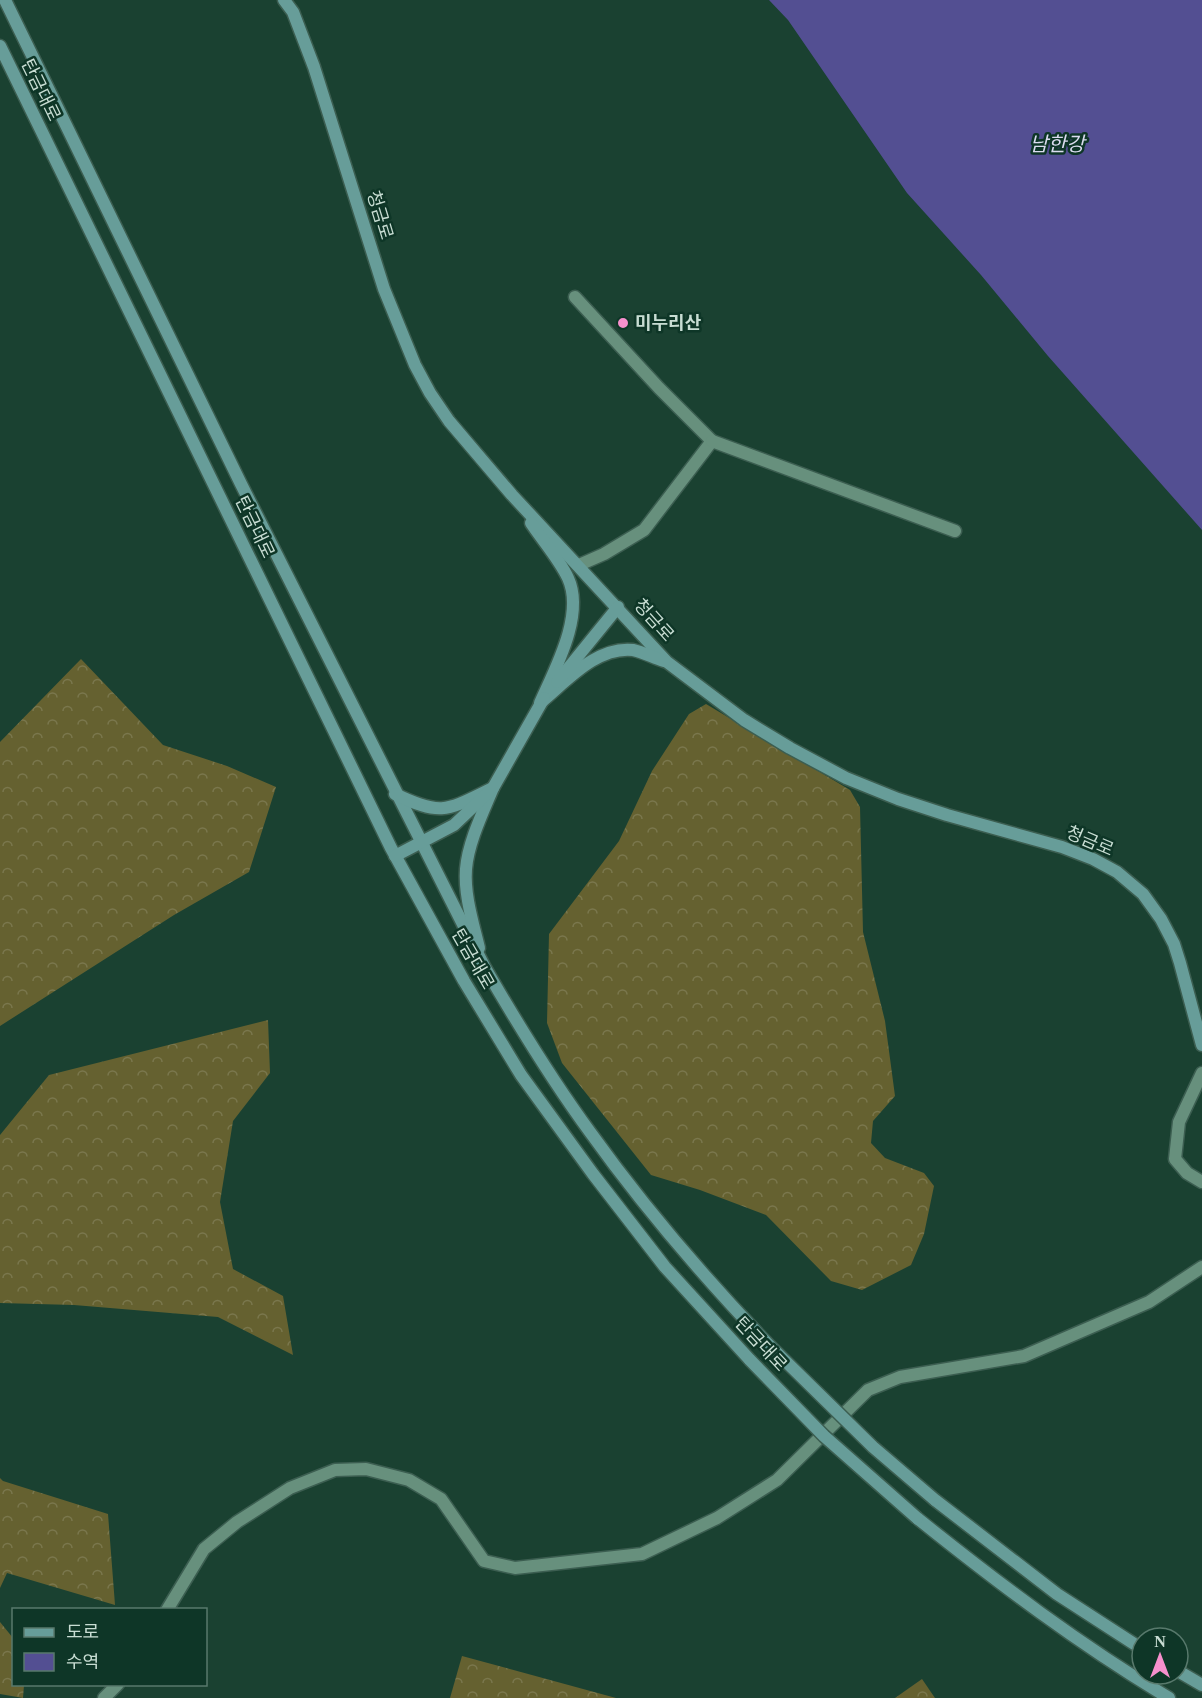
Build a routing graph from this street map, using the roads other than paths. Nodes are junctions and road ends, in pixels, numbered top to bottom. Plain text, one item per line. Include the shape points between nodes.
1 (5, 0) edge
2 (284, 0) edge
3 (0, 46) edge
4 (575, 297) dead end
5 (712, 441) junction
6 (512, 495) junction
7 (955, 531) dead end
8 (579, 566) junction
9 (618, 607) junction
10 (667, 662) junction
11 (540, 703) junction
12 (492, 788) junction
13 (395, 794) junction
14 (421, 843) junction
15 (395, 856) junction
16 (484, 966) junction
17 (1202, 1045) edge
18 (1202, 1073) edge
19 (1202, 1182) edge
20 (1202, 1266) edge
21 (168, 1608) edge
22 (1130, 1641) edge
23 (116, 1686) edge
24 (104, 1698) edge
25 (1169, 1698) edge

1 - 13 main road, 탄금대로
2 - 6 main road, 청금로 via 293,12 314,67 384,289 415,365 449,421
3 - 15 main road, 탄금대로
4 - 5 street
5 - 7 street
5 - 8 street via 644,530
6 - 8 main road, 청금로
6 - 11 main road via 568,579 572,600 566,641
8 - 9 main road, 청금로
9 - 10 main road, 청금로
9 - 11 main road
10 - 11 main road via 633,650 614,652 588,663
10 - 17 main road, 청금로 via 744,720 846,778 947,815 1062,847 1117,872 1143,894 1174,944
11 - 12 main road
12 - 13 main road via 451,808 419,806
12 - 14 main road via 454,825
12 - 16 main road via 466,868 469,907
13 - 14 main road, 탄금대로
14 - 15 main road
14 - 16 main road, 탄금대로
15 - 25 main road, 탄금대로, bridge via 521,1074 665,1267 750,1360 824,1436 918,1518 990,1576 1121,1670
16 - 22 main road, 탄금대로, bridge via 590,1132 670,1234 766,1342 873,1447 934,1500 1057,1594
18 - 19 street via 1179,1122 1175,1159
20 - 21 street via 1149,1302 1024,1356 900,1377 868,1390 777,1479 717,1518 642,1554 515,1568 484,1561 441,1499 409,1479 366,1469 335,1470 290,1488 229,1528 204,1549
23 - 24 street

